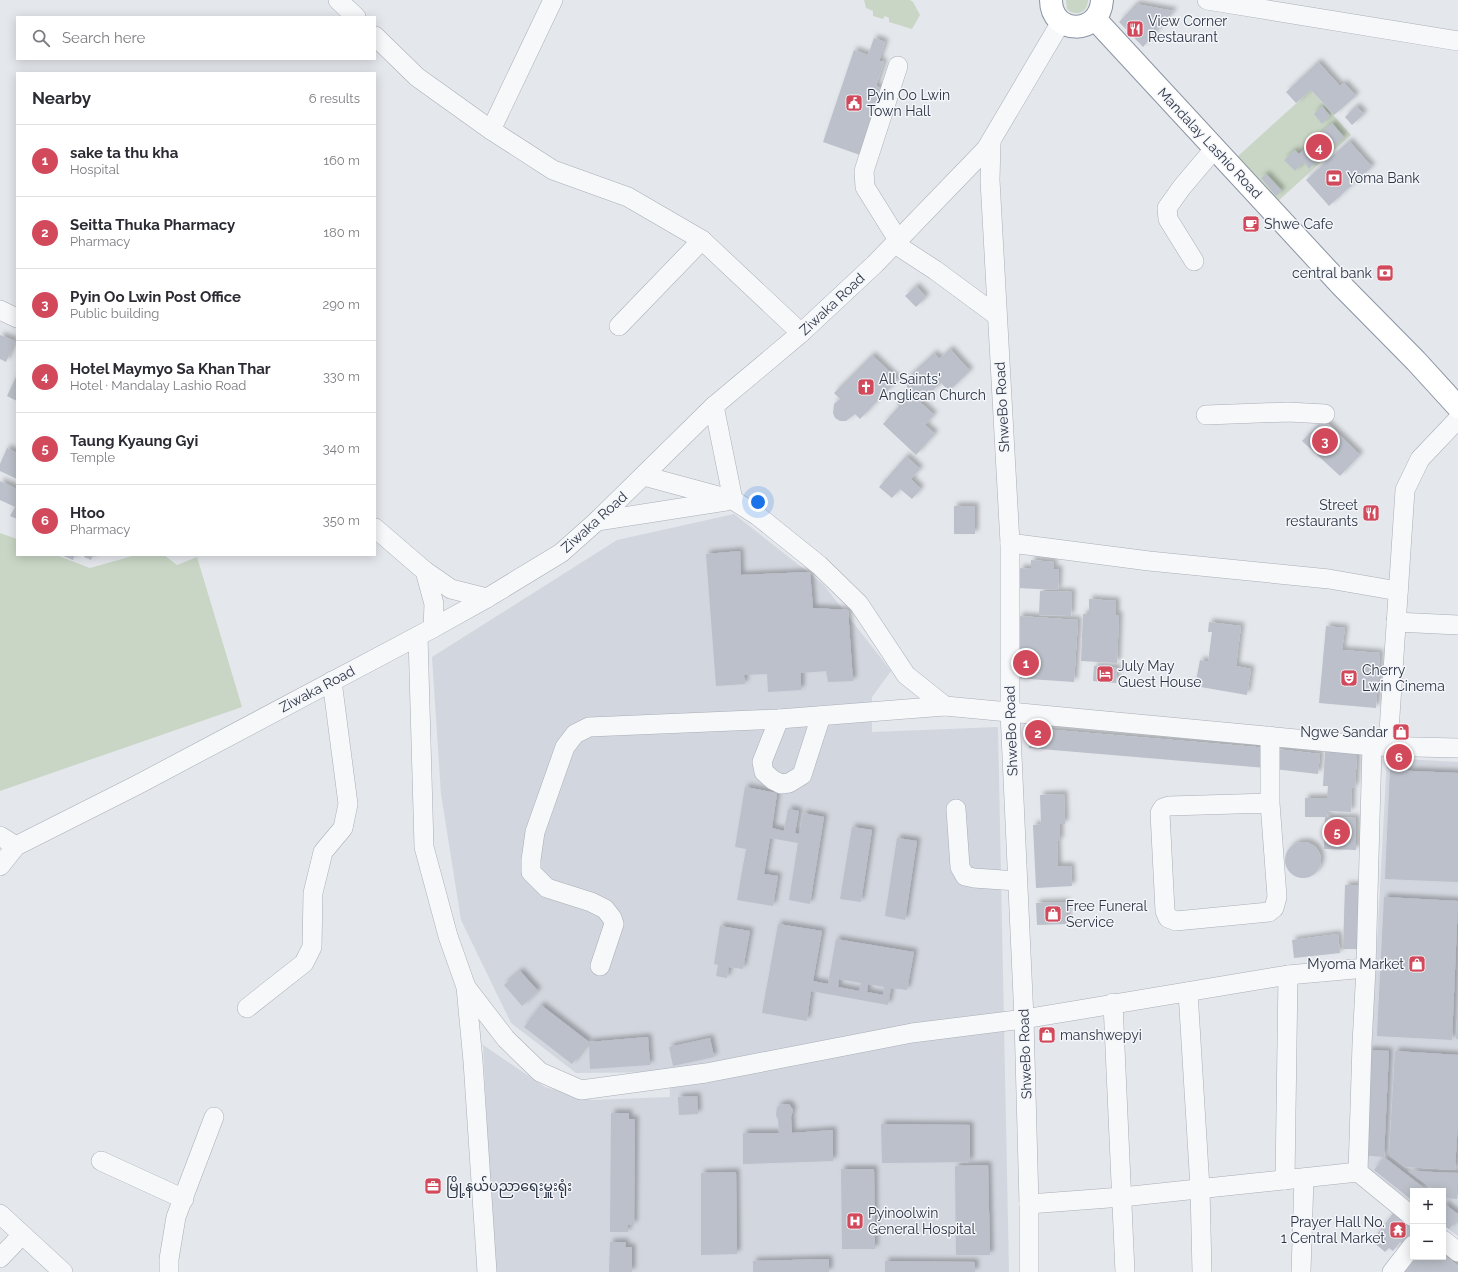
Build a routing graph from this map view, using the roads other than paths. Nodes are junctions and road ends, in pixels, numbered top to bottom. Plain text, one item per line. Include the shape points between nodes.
1 (338, 0) edge
2 (553, 0) edge
3 (1051, 0) edge
4 (1207, 0) edge
5 (1098, 10) edge
6 (355, 16) edge
7 (1061, 22) junction
8 (376, 37) edge
9 (1458, 41) edge
10 (898, 66) dead end
11 (491, 130) junction
12 (991, 142) junction
13 (1215, 148) junction
14 (702, 240) junction
15 (896, 242) junction
16 (1194, 261) dead end
17 (0, 310) edge
18 (996, 315) junction
19 (16, 318) edge
20 (619, 326) dead end
21 (801, 333) junction
22 (714, 406) junction
23 (1458, 406) edge
24 (1325, 414) dead end
25 (1206, 415) dead end
26 (1458, 419) edge
27 (644, 476) junction
28 (733, 500) junction
29 (596, 522) junction
30 (376, 529) edge
31 (1010, 543) junction
32 (425, 571) junction
33 (1398, 591) junction
34 (487, 598) junction
35 (1396, 622) junction
36 (1458, 625) edge
37 (426, 632) junction
38 (332, 682) junction
39 (945, 706) junction
40 (1010, 712) junction
41 (821, 716) junction
42 (779, 719) junction
43 (1270, 736) junction
44 (1380, 746) junction
45 (1458, 748) edge
46 (1270, 803) junction
47 (956, 809) dead end
48 (0, 836) edge
49 (8, 846) edge
50 (0, 866) edge
51 (1017, 881) junction
52 (600, 966) dead end
53 (1366, 968) junction
54 (1288, 975) junction
55 (466, 987) junction
56 (1188, 992) junction
57 (1113, 1003) junction
58 (247, 1008) dead end
59 (1024, 1019) junction
60 (214, 1118) dead end
61 (101, 1161) dead end
62 (1358, 1172) junction
63 (1304, 1178) junction
64 (1285, 1180) junction
65 (1200, 1188) junction
66 (1122, 1197) junction
67 (184, 1199) junction
68 (1029, 1204) junction
69 (0, 1214) edge
70 (1410, 1215) edge
71 (22, 1235) junction
72 (1446, 1242) edge
73 (1410, 1249) edge
74 (1458, 1252) edge
75 (0, 1258) edge
76 (64, 1272) edge
77 (169, 1272) edge
78 (487, 1272) edge
79 (1029, 1272) edge
80 (1125, 1272) edge
81 (1202, 1272) edge
82 (1301, 1272) edge
83 (1392, 1272) edge

1 - 6 street
2 - 11 street
3 - 7 highway via 1052,9
4 - 9 street
5 - 7 highway, Mandalay Lashio Road via 1089,24 1082,27 1067,26
5 - 13 highway, Mandalay Lashio Road
7 - 12 street, Ziwaka Road
8 - 11 street via 418,77
10 - 15 street via 864,171 865,187
11 - 14 street via 553,170 628,197
12 - 15 street, Ziwaka Road
12 - 18 street, ShweBo Road via 990,180
13 - 16 street via 1167,208 1168,219
13 - 23 highway, Mandalay Lashio Road via 1342,286
14 - 20 street
14 - 21 street
15 - 18 street
15 - 21 street, Ziwaka Road
17 - 19 street
18 - 31 street, ShweBo Road
21 - 22 street, Ziwaka Road
22 - 27 street, Ziwaka Road
22 - 28 street
24 - 25 street via 1288,412
26 - 33 street via 1420,459 1404,490
27 - 28 street
27 - 29 street, Ziwaka Road
28 - 29 street
28 - 39 street via 758,516 819,565 859,604 906,675
29 - 34 street, Ziwaka Road via 561,553
30 - 32 street
31 - 33 street via 1148,561 1329,579
31 - 40 street, ShweBo Road
32 - 34 street via 452,589
32 - 37 street via 434,604
33 - 35 street
34 - 37 street, Ziwaka Road
35 - 36 street
35 - 44 street
37 - 38 street, Ziwaka Road
37 - 55 street via 424,847 448,936
38 - 49 street, Ziwaka Road via 137,785
38 - 58 street via 348,804 343,828 323,852 313,893 312,947 304,963
39 - 40 street
39 - 41 street
40 - 43 street
40 - 51 street, ShweBo Road
41 - 42 street
41 - 42 street via 802,775 789,783 780,784 764,772 762,762
42 - 52 street via 589,728 576,734 565,747 535,832 531,872 547,888 591,902 605,909 612,918 614,924
43 - 44 street
43 - 46 street
44 - 45 street
44 - 53 street
46 - 46 street via 1163,808 1160,813 1165,911 1168,918 1176,921 1269,912 1274,908 1277,897
47 - 51 street via 960,867 965,876
48 - 49 street
49 - 50 street, Ziwaka Road
51 - 59 street, ShweBo Road
53 - 54 street
53 - 62 street
54 - 56 street
54 - 64 street
55 - 59 street via 506,1039 540,1072 581,1090 706,1073 912,1033
55 - 78 street
56 - 57 street
56 - 65 street
57 - 59 street
57 - 66 street
59 - 68 street, ShweBo Road
60 - 67 street
61 - 67 street
62 - 63 street
62 - 70 street
63 - 64 street
63 - 82 street
64 - 65 street
65 - 66 street
65 - 81 street
66 - 68 street
66 - 80 street
67 - 77 street via 176,1217
68 - 79 street, ShweBo Road
69 - 71 street
71 - 75 street
71 - 76 street
72 - 74 street
73 - 83 street

